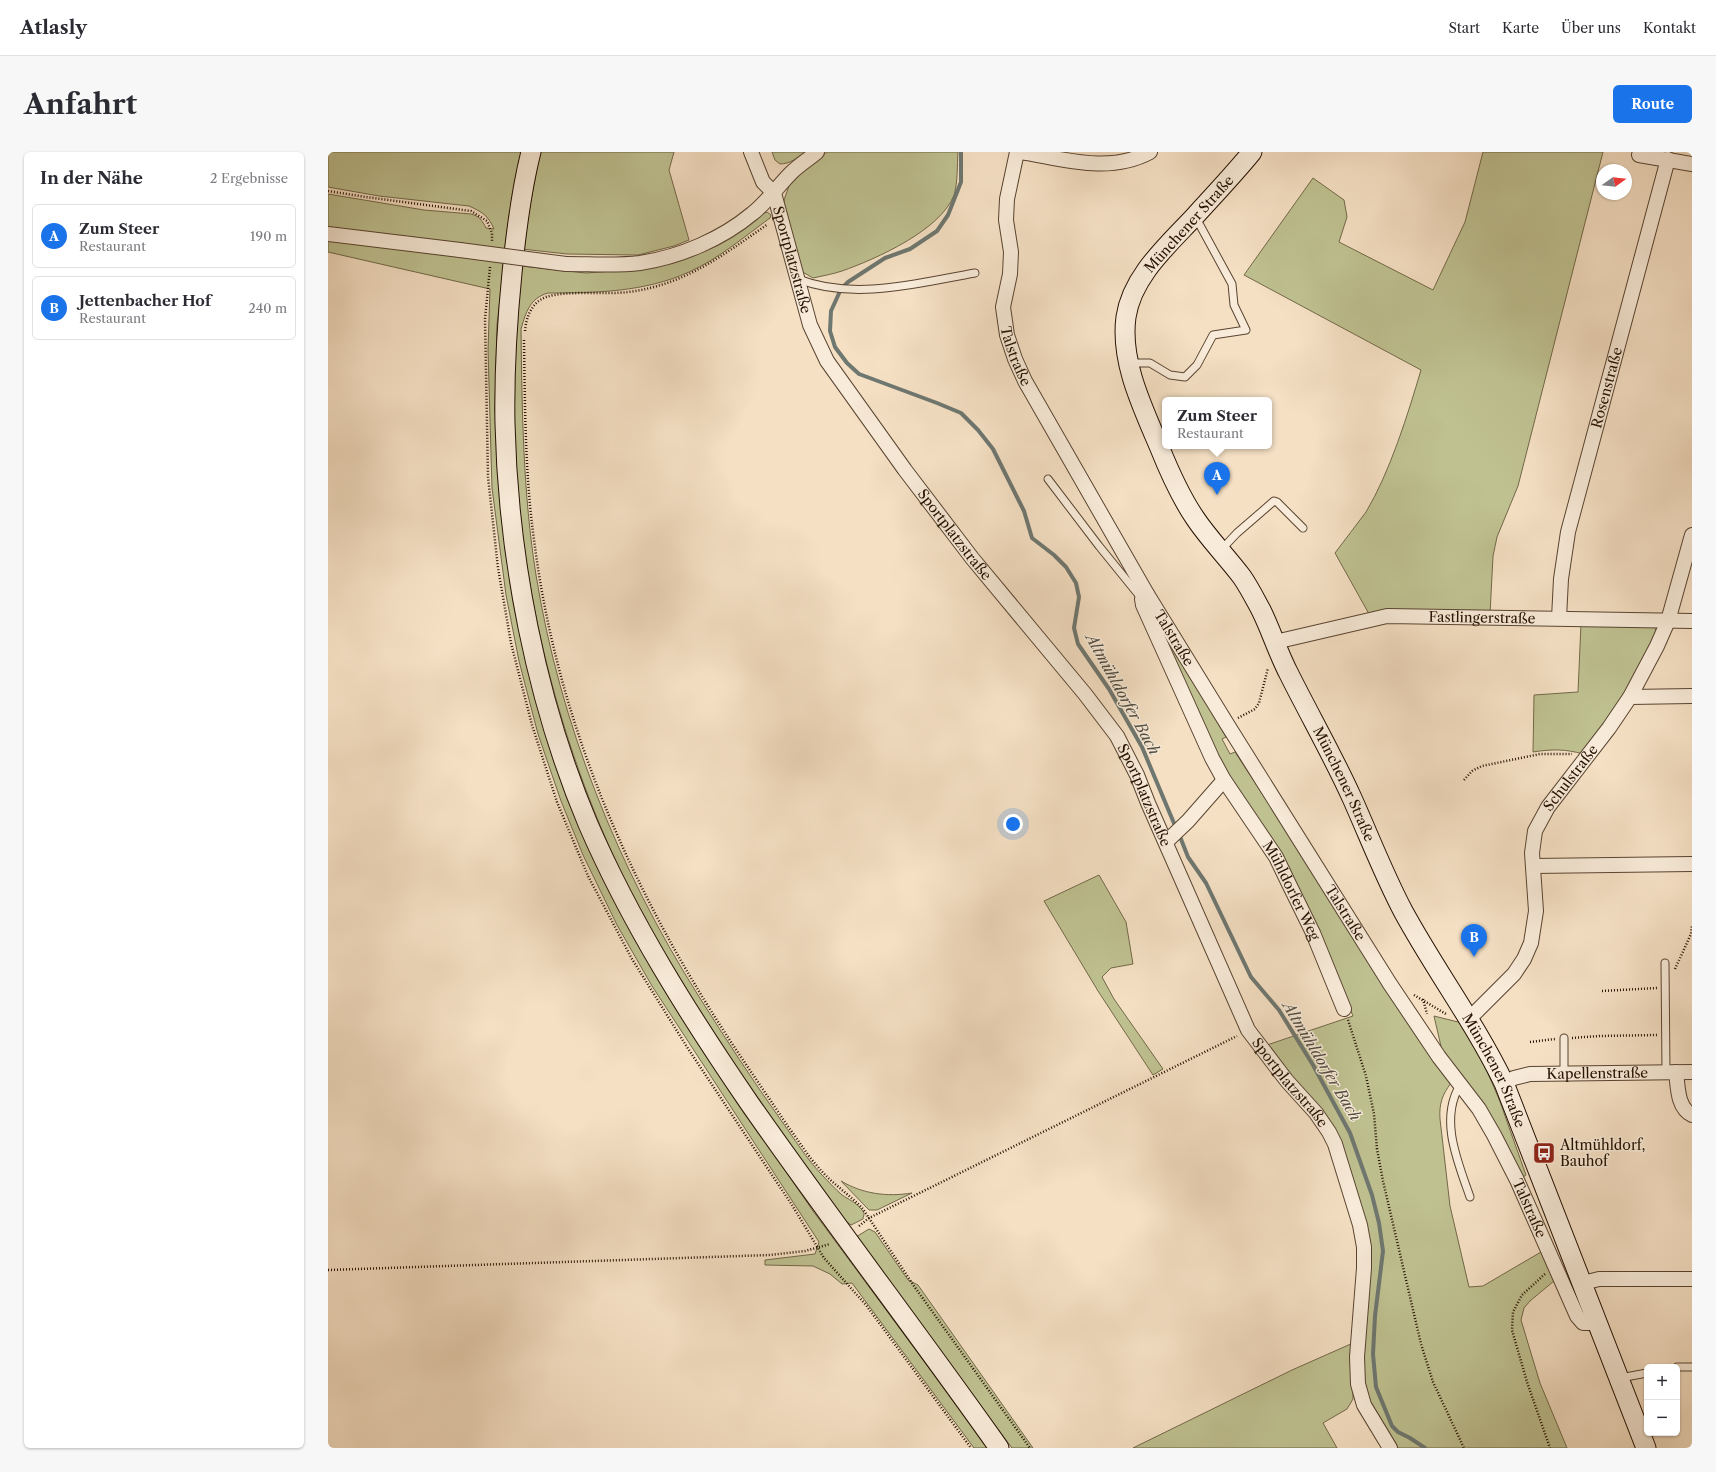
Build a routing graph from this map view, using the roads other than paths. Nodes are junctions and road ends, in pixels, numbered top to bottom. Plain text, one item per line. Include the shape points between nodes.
1 (531, 152) edge
2 (751, 152) edge
3 (817, 152) edge
4 (1016, 152) edge
5 (1021, 152) edge
6 (1150, 152) edge
7 (1252, 152) edge
8 (1639, 155) dead end
9 (1076, 156) edge
10 (1668, 159) junction
11 (1692, 164) edge
12 (774, 193) junction
13 (1195, 216) junction
14 (328, 234) edge
15 (975, 273) dead end
16 (798, 279) junction
17 (1130, 363) junction
18 (1048, 479) dead end
19 (1303, 528) dead end
20 (1692, 535) edge
21 (1220, 550) junction
22 (1144, 596) junction
23 (1559, 618) junction
24 (1668, 621) junction
25 (1692, 621) edge
26 (1275, 642) junction
27 (1692, 696) edge
28 (1630, 697) junction
29 (1224, 780) junction
30 (1168, 840) junction
31 (1692, 864) edge
32 (1533, 866) junction
33 (1665, 963) dead end
34 (1344, 1009) road end
35 (1469, 1019) junction
36 (1564, 1038) road end
37 (1671, 1072) junction
38 (1692, 1072) edge
39 (1564, 1074) junction
40 (1504, 1083) junction
41 (1460, 1085) junction
42 (1692, 1115) edge
43 (1470, 1197) dead end
44 (1692, 1279) edge
45 (1583, 1282) junction
46 (1598, 1323) junction
47 (1680, 1367) edge
48 (1692, 1367) edge
49 (1644, 1374) edge
50 (1619, 1378) junction
51 (999, 1448) edge
52 (1390, 1448) edge
53 (1646, 1448) edge

1 - 51 street via 516,238 506,329 506,458 515,548 526,615 546,698 573,783 589,824 636,921 724,1066
2 - 12 street via 763,182
3 - 12 street via 791,173
4 - 22 street, Talstraße via 1007,199 1010,274 1003,307 1007,335 1024,381
5 - 9 street
6 - 9 street via 1122,163 1098,164
7 - 13 street, Münchener Straße
8 - 10 street
10 - 11 street
10 - 23 street, Rosenstraße via 1568,532 1561,579
12 - 14 street, bridge via 753,213 697,247 639,263 566,264
12 - 16 street, Sportplatzstraße
13 - 17 street, Münchener Straße via 1149,267 1133,296 1126,318
13 - 17 lane via 1232,284 1234,305 1246,330 1213,335 1197,365 1184,377 1170,375 1150,363
15 - 16 lane via 878,289 832,288
16 - 30 street, Sportplatzstraße via 810,325 827,361 972,558 1117,736
17 - 21 street, Münchener Straße via 1145,414 1174,481 1195,518
18 - 22 lane via 1078,520
19 - 21 lane via 1277,502 1274,502
20 - 24 street, Schulstraße
21 - 26 street, Münchener Straße via 1244,580
22 - 29 street, Mühldorfer Weg via 1145,611 1198,730
22 - 41 street, Talstraße via 1390,984
23 - 24 street, Fastlingerstraße
23 - 26 street, Fastlingerstraße via 1387,616
24 - 25 street, Fastlingerstraße
24 - 28 street, Schulstraße
26 - 35 street, Münchener Straße via 1288,672 1333,756 1388,882 1427,953
27 - 28 street
28 - 32 street, Schulstraße via 1538,825 1533,838
29 - 30 street
29 - 34 street, Mühldorfer Weg via 1276,857
30 - 52 street, Sportplatzstraße via 1248,1030 1323,1123 1341,1162 1360,1224 1364,1247 1358,1384 1364,1405
31 - 32 street
32 - 35 street, Schulstraße via 1536,911 1531,943 1514,974
33 - 37 lane via 1666,1035
35 - 40 street, Münchener Straße
36 - 39 lane
37 - 38 street, Kapellenstraße
37 - 39 street, Kapellenstraße
37 - 42 street via 1684,1109
39 - 40 street, Kapellenstraße via 1530,1074
40 - 45 street, Münchener Straße
41 - 43 lane via 1452,1105 1451,1132 1457,1160
41 - 46 street, Talstraße via 1494,1134 1580,1320 1588,1324
44 - 45 street via 1599,1279
45 - 46 street, Münchener Straße
46 - 50 street, Münchener Straße
47 - 48 lane
49 - 50 lane
50 - 53 street, Münchener Straße

